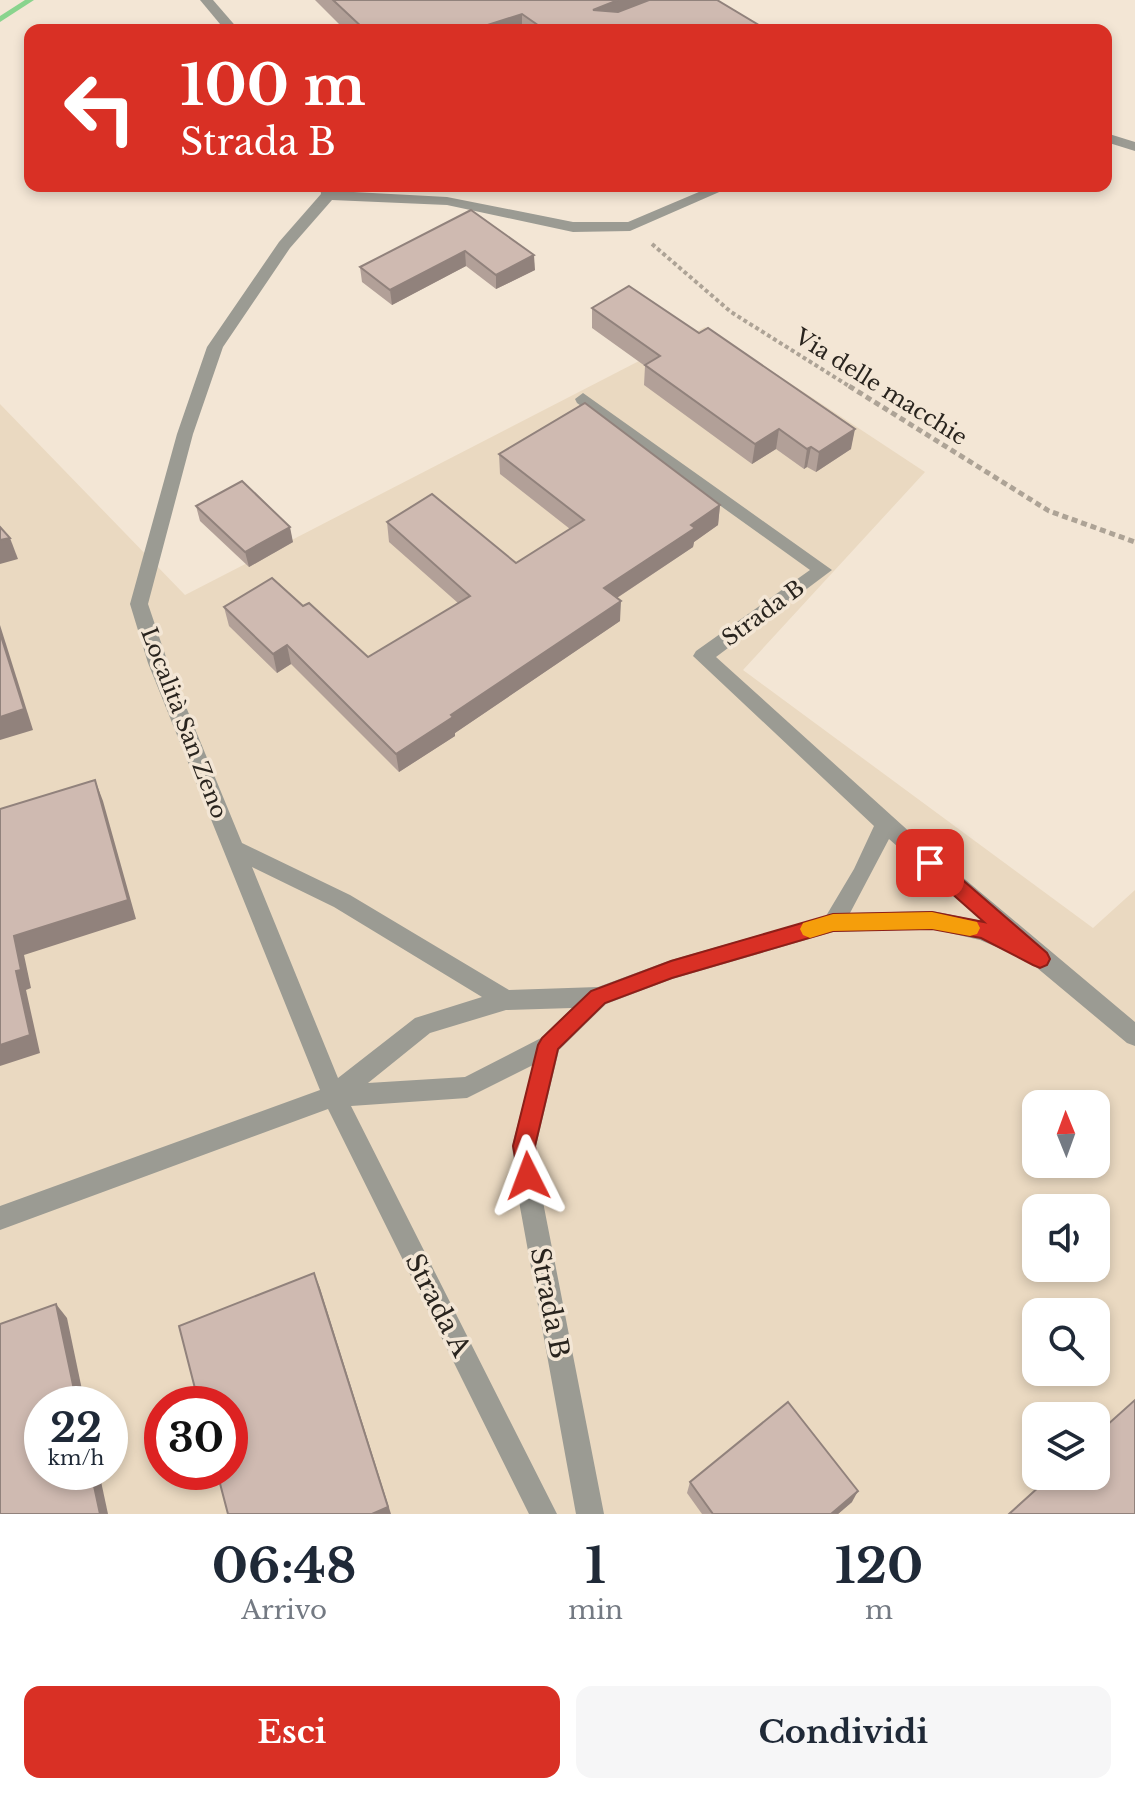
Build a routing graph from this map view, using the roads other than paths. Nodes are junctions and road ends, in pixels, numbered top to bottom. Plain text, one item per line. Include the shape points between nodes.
1 (206, 0) edge
2 (227, 24) edge
3 (1112, 139) edge
4 (1135, 147) edge
5 (326, 192) edge
6 (350, 192) edge
7 (712, 192) edge
8 (583, 399) dead end
9 (885, 824) junction
10 (234, 849) junction
11 (833, 923) junction
12 (1040, 959) junction
13 (598, 997) junction
14 (506, 1000) junction
15 (1135, 1036) edge
16 (549, 1045) junction
17 (334, 1096) junction
18 (0, 1218) edge
19 (543, 1514) edge
20 (590, 1514) edge

1 - 2 street
3 - 4 street
5 - 10 street, Località San Zeno via 215,347 185,434 139,604
6 - 7 street via 447,201 573,227 630,226
8 - 9 street, Strada B via 823,570 703,656
9 - 11 street
9 - 12 street, Strada B
10 - 14 street via 342,901
10 - 17 street, Località San Zeno
11 - 12 street, Strada B via 932,920 984,931
11 - 13 street, Strada B
12 - 15 street, Strada B
13 - 14 street, Strada B
13 - 16 street, Strada B
14 - 17 street, Strada B via 423,1025
16 - 17 street, Strada B via 467,1087
16 - 20 street, Strada B via 524,1146
17 - 18 street, Strada B
17 - 19 street, Strada A

